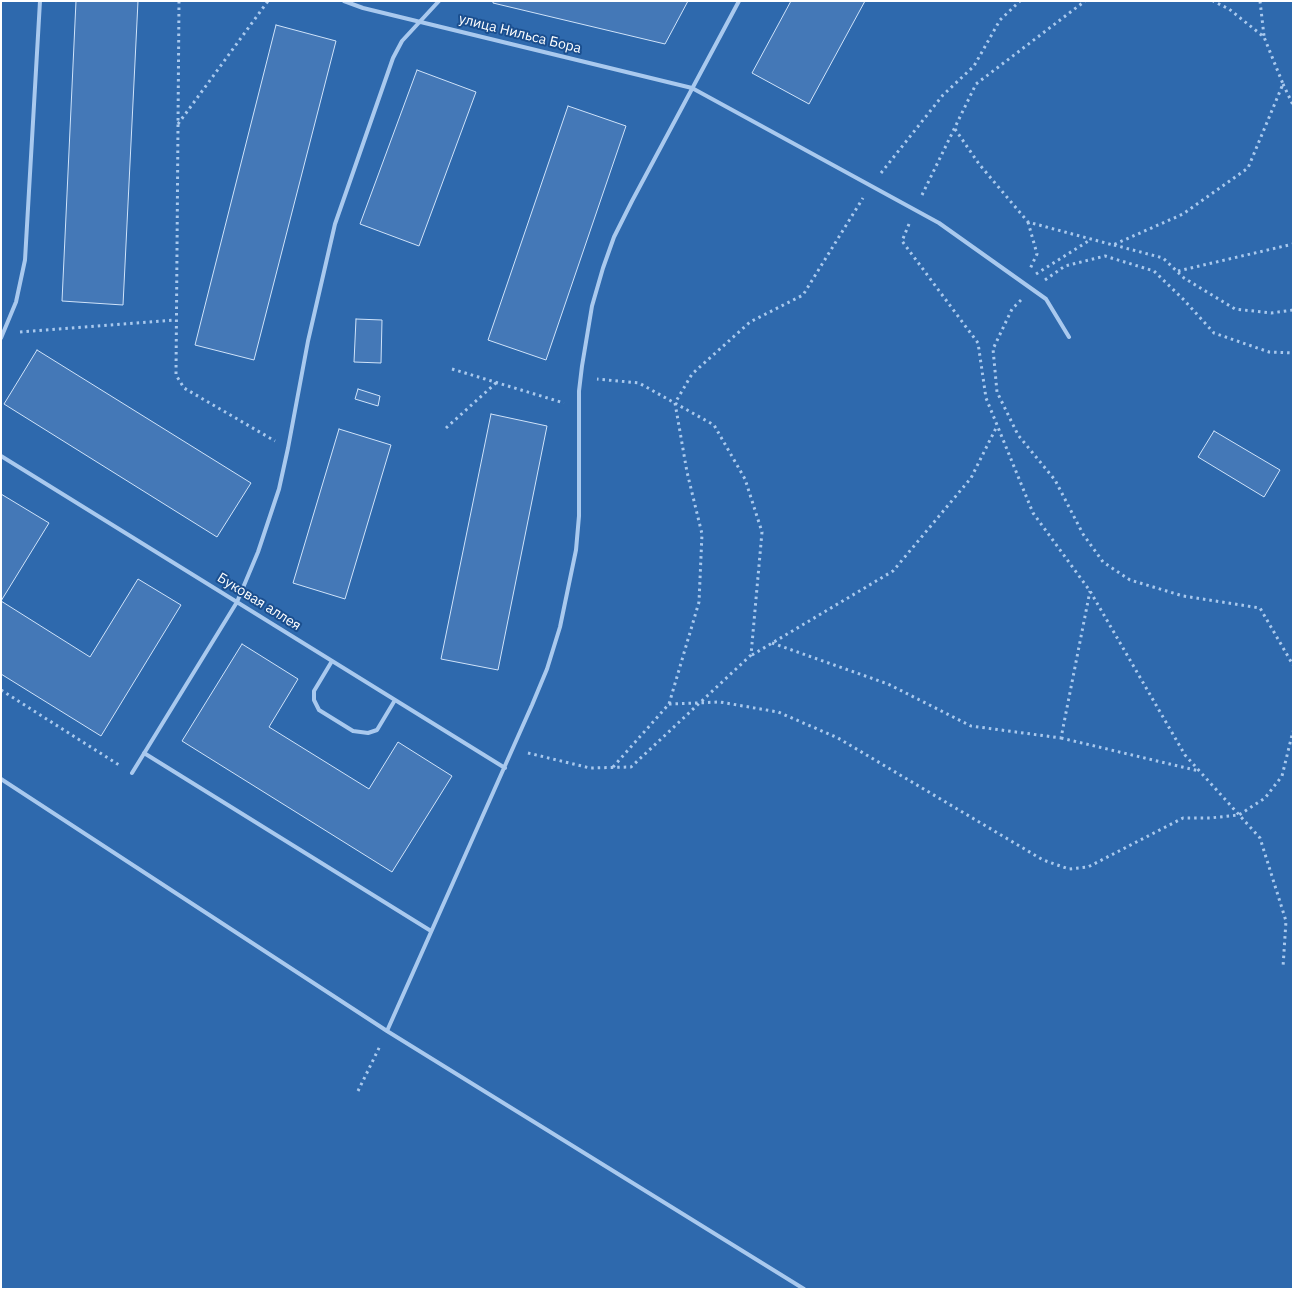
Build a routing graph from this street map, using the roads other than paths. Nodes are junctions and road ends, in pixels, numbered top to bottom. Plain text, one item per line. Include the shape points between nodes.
1 (40, 1) edge
2 (344, 1) edge
3 (439, 1) edge
4 (739, 1) edge
5 (421, 22) junction
6 (692, 88) junction
7 (1070, 337) dead end
8 (1, 338) edge
9 (1, 456) edge
10 (237, 602) junction
11 (332, 661) junction
12 (395, 700) junction
13 (144, 753) junction
14 (505, 768) junction
15 (132, 773) road end
16 (1, 780) edge
17 (431, 931) junction
18 (386, 1032) junction
19 (804, 1289) edge

1 - 8 lane via 26,260 16,302
2 - 5 lane, улица Нильса Бора
3 - 5 lane
4 - 6 lane
5 - 6 lane, улица Нильса Бора
5 - 10 lane via 402,41 393,58 335,224 288,448 269,521
6 - 7 lane, улица Нильса Бора via 939,223 1046,299
6 - 14 lane via 614,237 592,306 580,377 579,516 567,598 547,669
9 - 10 lane, Буковая аллея
10 - 11 lane, Буковая аллея
10 - 13 lane
11 - 12 lane, Буковая аллея
11 - 12 lane via 314,691 314,700 320,710 353,731 368,733 377,730
12 - 14 lane, Буковая аллея
13 - 15 lane
13 - 17 lane
14 - 17 lane
16 - 18 lane
17 - 18 lane
18 - 19 lane

